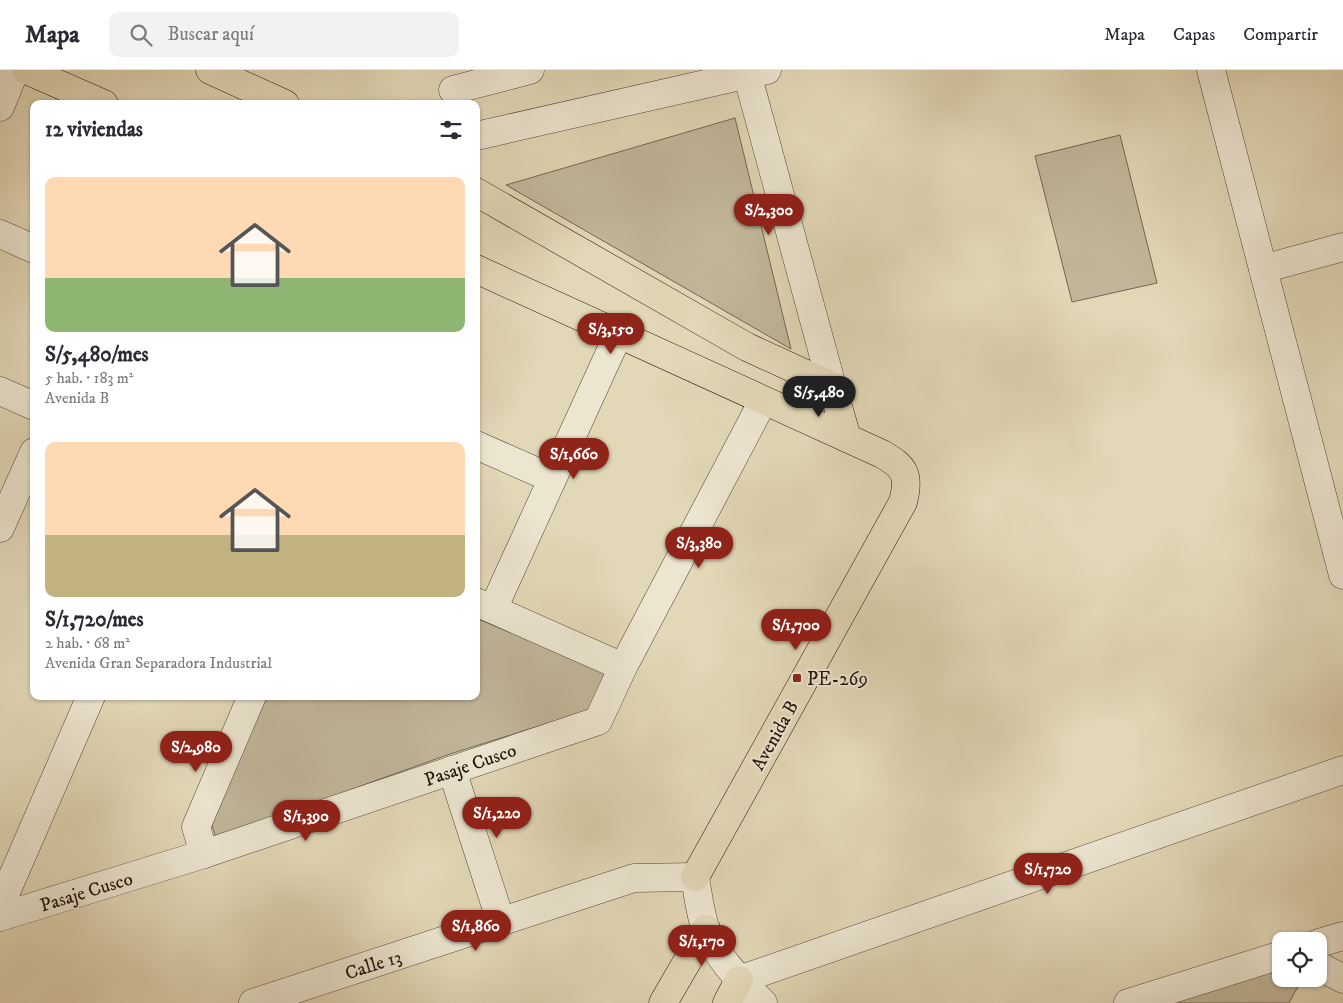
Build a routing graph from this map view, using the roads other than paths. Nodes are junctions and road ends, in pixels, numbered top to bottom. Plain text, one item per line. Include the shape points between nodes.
1 (15, 70) edge
2 (26, 70) edge
3 (210, 70) edge
4 (530, 70) edge
5 (1211, 70) edge
6 (754, 72) edge
7 (452, 88) edge
8 (95, 100) edge
9 (276, 100) edge
10 (0, 107) edge
11 (480, 135) edge
12 (480, 194) edge
13 (0, 234) edge
14 (30, 247) edge
15 (1343, 247) edge
16 (1263, 269) junction
17 (480, 271) edge
18 (618, 335) junction
19 (832, 386) junction
20 (0, 391) edge
21 (763, 401) junction
22 (30, 404) edge
23 (847, 438) junction
24 (480, 447) edge
25 (30, 461) edge
26 (551, 478) junction
27 (0, 528) edge
28 (1343, 575) edge
29 (484, 606) edge
30 (623, 667) junction
31 (89, 700) edge
32 (250, 700) edge
33 (452, 770) junction
34 (1343, 770) edge
35 (204, 854) junction
36 (695, 877) junction
37 (0, 906) edge
38 (0, 917) edge
39 (501, 922) junction
40 (706, 929) junction
41 (1343, 936) edge
42 (1327, 941) edge
43 (1272, 958) edge
44 (1327, 970) edge
45 (1343, 979) edge
46 (733, 991) edge
47 (253, 1003) edge
48 (663, 1003) edge
49 (763, 1003) edge
50 (1128, 1003) edge

1 - 10 street
2 - 8 main road
3 - 9 main road
4 - 7 street
5 - 16 street
6 - 11 street
6 - 19 street
12 - 19 main road via 747,347
13 - 14 street
15 - 16 street
16 - 28 street
17 - 18 main road, Avenida B
18 - 21 main road, Avenida B
18 - 26 street
19 - 23 main road
20 - 22 street
21 - 23 main road, Avenida B
21 - 30 street, Pasaje Cusco
23 - 36 main road, Avenida B via 899,463 908,485 903,502
24 - 26 street
25 - 27 street
26 - 29 street
29 - 30 street
30 - 33 street, Pasaje Cusco via 598,721
31 - 37 street
32 - 35 street via 196,827
33 - 35 street, Pasaje Cusco
33 - 39 street
34 - 46 street
35 - 38 street, Pasaje Cusco
36 - 39 street, Calle 13 via 634,878
36 - 40 street
39 - 47 street, Calle 13
40 - 46 street
40 - 48 main road
41 - 42 street
43 - 50 street
44 - 45 street
46 - 49 street

